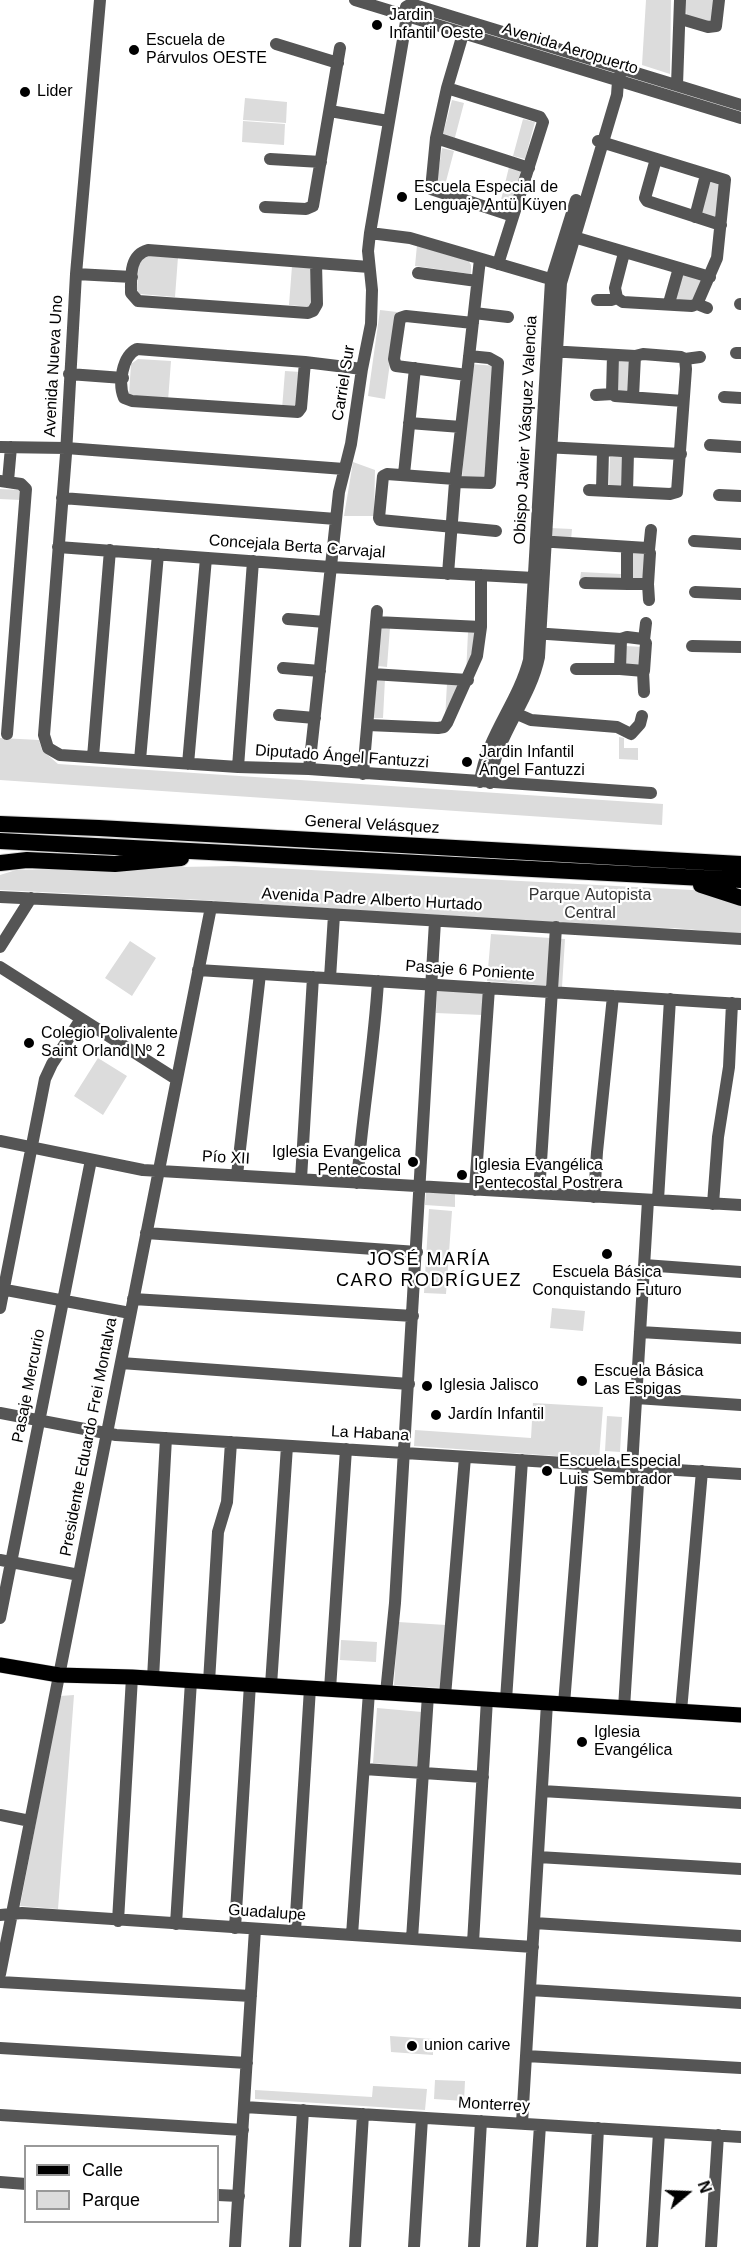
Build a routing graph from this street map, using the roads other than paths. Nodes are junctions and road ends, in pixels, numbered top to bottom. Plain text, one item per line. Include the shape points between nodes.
1 (100, 0) edge
2 (356, 0) edge
3 (680, 0) edge
4 (719, 0) edge
5 (409, 10) junction
6 (681, 19) junction
7 (464, 34) junction
8 (276, 44) dead end
9 (340, 48) dead end
10 (338, 63) junction
11 (622, 68) junction
12 (618, 81) junction
13 (677, 85) junction
14 (447, 88) junction
15 (741, 105) edge
16 (330, 111) junction
17 (741, 118) edge
18 (388, 121) junction
19 (436, 138) junction
20 (599, 142) junction
21 (270, 159) dead end
22 (656, 159) junction
23 (321, 162) junction
24 (529, 168) junction
25 (706, 175) junction
26 (265, 207) dead end
27 (513, 216) junction
28 (695, 217) junction
29 (721, 225) junction
30 (370, 233) junction
31 (569, 236) junction
32 (624, 253) junction
33 (480, 259) junction
34 (316, 263) junction
35 (498, 264) junction
36 (369, 267) junction
37 (679, 268) junction
38 (418, 273) dead end
39 (76, 274) junction
40 (132, 277) junction
41 (710, 277) junction
42 (477, 281) junction
43 (556, 281) junction
44 (617, 298) junction
45 (597, 300) dead end
46 (669, 303) junction
47 (508, 317) dead end
48 (473, 318) junction
49 (552, 352) junction
50 (613, 355) junction
51 (469, 356) junction
52 (635, 356) junction
53 (700, 357) dead end
54 (684, 359) junction
55 (305, 362) junction
56 (416, 368) junction
57 (362, 369) junction
58 (69, 374) junction
59 (466, 375) junction
60 (123, 378) junction
61 (613, 394) junction
62 (596, 395) dead end
63 (633, 397) junction
64 (724, 397) dead end
65 (741, 398) edge
66 (683, 401) junction
67 (409, 423) junction
68 (461, 427) junction
69 (710, 446) dead end
70 (5, 447) edge
71 (547, 447) junction
72 (741, 447) edge
73 (66, 448) junction
74 (603, 451) junction
75 (628, 452) junction
76 (681, 454) junction
77 (344, 469) junction
78 (398, 473) junction
79 (4, 481) edge
80 (455, 481) junction
81 (627, 492) junction
82 (718, 495) dead end
83 (741, 496) edge
84 (62, 498) junction
85 (336, 519) junction
86 (451, 527) junction
87 (651, 530) dead end
88 (496, 531) dead end
89 (541, 541) junction
90 (694, 541) dead end
91 (741, 544) edge
92 (58, 546) junction
93 (627, 548) junction
94 (110, 550) junction
95 (649, 550) junction
96 (158, 554) junction
97 (206, 558) junction
98 (253, 561) junction
99 (330, 567) junction
100 (448, 574) junction
101 (481, 575) junction
102 (534, 578) junction
103 (585, 583) dead end
104 (628, 584) junction
105 (648, 584) junction
106 (695, 592) dead end
107 (741, 594) edge
108 (649, 600) dead end
109 (288, 619) dead end
110 (325, 622) junction
111 (646, 623) dead end
112 (481, 627) junction
113 (535, 633) junction
114 (621, 639) junction
115 (644, 640) junction
116 (692, 646) dead end
117 (741, 647) edge
118 (282, 668) dead end
119 (576, 669) dead end
120 (620, 669) junction
121 (320, 671) junction
122 (643, 671) junction
123 (372, 674) junction
124 (468, 680) junction
125 (644, 692) dead end
126 (511, 712) junction
127 (279, 715) dead end
128 (642, 716) dead end
129 (315, 718) junction
130 (368, 725) junction
131 (7, 734) dead end
132 (44, 735) joint
133 (93, 757) junction
134 (140, 760) junction
135 (188, 764) junction
136 (238, 767) junction
137 (309, 769) junction
138 (363, 774) junction
139 (485, 782) junction
140 (651, 793) dead end
141 (0, 813) edge
142 (0, 824) edge
143 (99, 828) junction
144 (0, 841) edge
145 (244, 853) junction
146 (0, 862) edge
147 (741, 864) edge
148 (668, 876) junction
149 (741, 880) edge
150 (0, 897) edge
151 (32, 898) junction
152 (741, 898) edge
153 (211, 907) junction
154 (334, 915) junction
155 (435, 921) junction
156 (555, 927) junction
157 (741, 939) edge
158 (0, 947) edge
159 (0, 967) edge
160 (198, 970) junction
161 (260, 974) junction
162 (313, 978) junction
163 (330, 978) junction
164 (378, 981) junction
165 (432, 985) junction
166 (489, 988) junction
167 (551, 992) junction
168 (613, 996) junction
169 (670, 999) junction
170 (737, 1004) edge
171 (81, 1019) junction
172 (176, 1079) junction
173 (0, 1141) edge
174 (31, 1148) junction
175 (91, 1160) junction
176 (159, 1171) junction
177 (237, 1175) junction
178 (301, 1179) junction
179 (357, 1183) junction
180 (421, 1186) junction
181 (475, 1190) junction
182 (539, 1193) junction
183 (594, 1197) junction
184 (653, 1200) junction
185 (713, 1204) junction
186 (741, 1205) edge
187 (146, 1233) junction
188 (417, 1252) junction
189 (644, 1265) junction
190 (741, 1272) edge
191 (2, 1289) edge
192 (133, 1299) junction
193 (63, 1301) junction
194 (0, 1308) edge
195 (130, 1313) junction
196 (413, 1316) junction
197 (640, 1332) junction
198 (741, 1338) edge
199 (121, 1363) junction
200 (409, 1384) junction
201 (636, 1398) junction
202 (741, 1405) edge
203 (0, 1413) edge
204 (39, 1420) junction
205 (107, 1434) junction
206 (166, 1438) junction
207 (231, 1442) junction
208 (287, 1446) junction
209 (346, 1449) junction
210 (404, 1453) junction
211 (465, 1457) junction
212 (522, 1460) junction
213 (583, 1464) junction
214 (635, 1467) junction
215 (702, 1471) junction
216 (741, 1474) edge
217 (6, 1561) edge
218 (79, 1575) junction
219 (0, 1618) edge
220 (0, 1665) edge
221 (59, 1674) junction
222 (132, 1677) junction
223 (153, 1678) junction
224 (191, 1680) junction
225 (209, 1682) junction
226 (250, 1684) junction
227 (271, 1685) junction
228 (310, 1688) junction
229 (330, 1689) junction
230 (369, 1692) junction
231 (386, 1693) junction
232 (428, 1695) junction
233 (445, 1696) junction
234 (487, 1699) junction
235 (507, 1700) junction
236 (547, 1703) junction
237 (564, 1704) junction
238 (624, 1707) junction
239 (681, 1711) junction
240 (741, 1715) edge
241 (364, 1769) junction
242 (423, 1773) junction
243 (483, 1777) junction
244 (542, 1791) junction
245 (741, 1803) edge
246 (0, 1815) edge
247 (30, 1821) junction
248 (538, 1857) junction
249 (741, 1869) edge
250 (6, 1915) edge
251 (118, 1921) junction
252 (534, 1923) junction
253 (176, 1924) junction
254 (235, 1928) junction
255 (255, 1929) junction
256 (295, 1931) junction
257 (352, 1935) junction
258 (741, 1936) edge
259 (412, 1939) junction
260 (473, 1943) junction
261 (533, 1947) junction
262 (0, 1974) edge
263 (0, 1982) edge
264 (530, 1990) junction
265 (251, 1996) junction
266 (741, 2003) edge
267 (0, 2048) edge
268 (526, 2056) junction
269 (247, 2063) junction
270 (741, 2068) edge
271 (244, 2107) junction
272 (303, 2110) junction
273 (363, 2114) junction
274 (0, 2115) edge
275 (422, 2118) junction
276 (482, 2121) junction
277 (522, 2123) junction
278 (540, 2124) junction
279 (598, 2128) junction
280 (243, 2130) junction
281 (659, 2132) junction
282 (718, 2135) junction
283 (741, 2136) edge
284 (0, 2182) edge
285 (24, 2184) edge
286 (219, 2195) edge
287 (239, 2196) junction
288 (236, 2247) edge
289 (295, 2247) edge
290 (355, 2247) edge
291 (414, 2247) edge
292 (474, 2247) edge
293 (532, 2247) edge
294 (592, 2247) edge
295 (652, 2247) edge
296 (711, 2247) edge

1 - 39 street, Avenida Nueva Uno
2 - 5 street, Avenida Aeropuerto via 390,11
3 - 6 street
4 - 6 street via 716,26
5 - 7 street, Avenida Aeropuerto
5 - 11 street, Avenida Aeropuerto
5 - 18 street, Carriel Sur
6 - 13 street
7 - 12 street, Avenida Aeropuerto
7 - 14 street
8 - 10 street
9 - 10 street
10 - 16 street
11 - 12 street, Obispo Javier Vásquez Valencia
11 - 13 street, Avenida Aeropuerto
12 - 17 street, Avenida Aeropuerto
12 - 20 street, Obispo Javier Vásquez Valencia via 612,88
13 - 15 street, Avenida Aeropuerto
14 - 19 street
14 - 24 street via 540,117 543,123
16 - 18 street
16 - 23 street
18 - 30 street, Carriel Sur
19 - 24 street
19 - 27 street via 431,189
20 - 22 street
20 - 31 street, Obispo Javier Vásquez Valencia
21 - 23 street
22 - 25 street
22 - 28 street via 646,200
23 - 26 street via 311,208
24 - 27 street
25 - 28 street
25 - 29 street via 730,180
27 - 35 street
28 - 29 street
29 - 41 street
30 - 33 street via 411,238
30 - 36 street, Carriel Sur
31 - 32 street
31 - 43 street, Obispo Javier Vásquez Valencia
32 - 37 street
32 - 44 street via 615,288
33 - 35 street
33 - 42 street
34 - 36 street
34 - 40 street via 148,250 136,257
34 - 40 street via 317,304 308,313 138,301 131,294
35 - 43 street
36 - 57 street, Carriel Sur via 372,314
37 - 41 street
37 - 46 street
38 - 42 street
39 - 40 street
39 - 58 street, Avenida Nueva Uno
41 - 46 street via 702,306
42 - 48 street
43 - 49 street, Obispo Javier Vásquez Valencia
44 - 45 street
44 - 46 street via 623,302
47 - 48 street
48 - 51 street
48 - 56 street via 400,318 396,366
49 - 50 street
49 - 71 street, Obispo Javier Vásquez Valencia
50 - 52 street
50 - 61 street
51 - 59 street
51 - 80 street via 498,363 490,483
52 - 54 street
52 - 63 street
53 - 54 street
54 - 66 street
55 - 57 street
55 - 60 street via 137,349 128,356
55 - 60 street via 301,408 296,413 127,400 122,393
56 - 59 street
56 - 67 street
57 - 77 street, Carriel Sur
58 - 60 street
58 - 73 street, Avenida Nueva Uno
59 - 68 street
61 - 62 street
61 - 63 street
63 - 66 street
64 - 65 street
66 - 76 street
67 - 68 street
67 - 78 street
68 - 80 street
69 - 72 street
70 - 73 street
70 - 79 street
71 - 74 street
71 - 89 street, Obispo Javier Vásquez Valencia
73 - 77 street
73 - 84 street, Avenida Nueva Uno
74 - 75 street
74 - 81 street via 595,490
75 - 76 street
75 - 81 street
76 - 81 street via 677,492
77 - 85 street, Carriel Sur
78 - 80 street
78 - 86 street via 383,476 380,520
79 - 131 street via 27,489
80 - 86 street
82 - 83 street
84 - 85 street
84 - 92 street, Avenida Nueva Uno
85 - 99 street, Carriel Sur
86 - 88 street
86 - 100 street
87 - 95 street
89 - 93 street
89 - 102 street, Obispo Javier Vásquez Valencia
89 - 113 street, Obispo Javier Vásquez Valencia
90 - 91 street
92 - 94 street, Concejala Berta Carvajal
92 - 132 street, Avenida Nueva Uno
93 - 95 street
93 - 104 street
94 - 96 street, Concejala Berta Carvajal
94 - 133 street
95 - 105 street
96 - 97 street, Concejala Berta Carvajal
96 - 134 street
97 - 98 street, Concejala Berta Carvajal
97 - 135 street
98 - 99 street, Concejala Berta Carvajal
98 - 136 street
99 - 100 street, Concejala Berta Carvajal
99 - 110 street, Carriel Sur
100 - 101 street, Concejala Berta Carvajal
101 - 102 street, Concejala Berta Carvajal
101 - 112 street
102 - 113 street, Obispo Javier Vásquez Valencia
103 - 104 street
104 - 105 street
105 - 108 street
106 - 107 street
109 - 110 street
110 - 121 street, Carriel Sur
111 - 115 street
112 - 123 street via 376,616
112 - 124 street via 477,656
113 - 114 street
113 - 126 street, Obispo Javier Vásquez Valencia
114 - 115 street
114 - 120 street
115 - 122 street
116 - 117 street
118 - 121 street
119 - 120 street
120 - 122 street
121 - 129 street, Carriel Sur
122 - 125 street
123 - 124 street
123 - 130 street
124 - 130 street via 444,727
126 - 128 street via 537,721 621,727 631,734
126 - 139 street, Obispo Javier Vásquez Valencia via 487,751
127 - 129 street
129 - 137 street, Carriel Sur
130 - 138 street
132 - 133 street, Diputado Ángel Fantuzzi via 48,748 57,754
133 - 134 street, Diputado Ángel Fantuzzi
134 - 135 street, Diputado Ángel Fantuzzi
135 - 136 street, Diputado Ángel Fantuzzi
136 - 137 street, Diputado Ángel Fantuzzi
137 - 138 street, Diputado Ángel Fantuzzi
138 - 139 street, Diputado Ángel Fantuzzi
139 - 140 street, Diputado Ángel Fantuzzi
141 - 143 highway
142 - 143 highway, General Velásquez
143 - 147 highway, General Velásquez
144 - 145 highway
145 - 146 highway via 124,864
145 - 148 highway
148 - 149 highway
148 - 152 highway
150 - 151 street, Avenida Padre Alberto Hurtado
151 - 153 street, Avenida Padre Alberto Hurtado
151 - 158 street
153 - 154 street, Avenida Padre Alberto Hurtado
153 - 160 street, Presidente Eduardo Frei Montalva
154 - 155 street, Avenida Padre Alberto Hurtado
154 - 163 street
155 - 156 street, Avenida Padre Alberto Hurtado
155 - 165 street
156 - 157 street, Avenida Padre Alberto Hurtado
156 - 167 street
159 - 171 street
160 - 161 street, Pasaje 6 Poniente
160 - 172 street, Presidente Eduardo Frei Montalva
161 - 162 street, Pasaje 6 Poniente
161 - 177 street
162 - 163 street, Pasaje 6 Poniente
162 - 178 street
163 - 164 street, Pasaje 6 Poniente
164 - 165 street, Pasaje 6 Poniente
164 - 179 street
165 - 166 street, Pasaje 6 Poniente
165 - 180 street
166 - 167 street, Pasaje 6 Poniente
166 - 181 street
167 - 168 street, Pasaje 6 Poniente
167 - 182 street
168 - 169 street, Pasaje 6 Poniente
168 - 183 street
169 - 170 street, Pasaje 6 Poniente
169 - 184 street
170 - 185 street via 718,1137
171 - 172 street
171 - 174 street via 46,1075
172 - 176 street, Presidente Eduardo Frei Montalva
173 - 174 street, Pío XII
174 - 175 street, Pío XII
174 - 191 street
175 - 176 street, Pío XII
175 - 193 street, Pasaje Mercurio
176 - 177 street, Pío XII
176 - 187 street, Presidente Eduardo Frei Montalva
177 - 178 street, Pío XII
178 - 179 street, Pío XII
179 - 180 street, Pío XII
180 - 181 street, Pío XII
180 - 188 street
181 - 182 street, Pío XII
182 - 183 street, Pío XII
183 - 184 street, Pío XII
184 - 185 street, Pío XII
184 - 189 street
185 - 186 street, Pío XII
187 - 188 street
187 - 192 street, Presidente Eduardo Frei Montalva
188 - 196 street
189 - 190 street
189 - 197 street
191 - 193 street
191 - 194 street
192 - 195 street, Presidente Eduardo Frei Montalva
192 - 196 street
193 - 195 street
193 - 204 street, Pasaje Mercurio
195 - 199 street, Presidente Eduardo Frei Montalva
196 - 200 street
197 - 198 street
197 - 201 street
199 - 200 street
199 - 205 street, Presidente Eduardo Frei Montalva
200 - 210 street
201 - 202 street
201 - 214 street
203 - 204 street, La Habana
204 - 205 street, La Habana
204 - 217 street, Pasaje Mercurio
205 - 206 street, La Habana
205 - 218 street, Presidente Eduardo Frei Montalva
206 - 207 street, La Habana
206 - 223 street
207 - 208 street, La Habana
207 - 225 street via 227,1502 218,1532
208 - 209 street, La Habana
208 - 227 street
209 - 210 street, La Habana
209 - 229 street
210 - 211 street, La Habana
210 - 231 street
211 - 212 street, La Habana
211 - 233 street
212 - 213 street, La Habana
212 - 235 street
213 - 214 street, La Habana
213 - 237 street
214 - 215 street, La Habana
214 - 238 street
215 - 216 street, La Habana
215 - 239 street
217 - 218 street
217 - 219 street, Pasaje Mercurio
218 - 221 street, Presidente Eduardo Frei Montalva
220 - 221 main road
221 - 222 main road
221 - 247 street, Presidente Eduardo Frei Montalva
222 - 223 main road
222 - 251 street
223 - 224 main road
224 - 225 main road
224 - 253 street
225 - 226 main road
226 - 227 main road
226 - 254 street
227 - 228 main road
228 - 229 main road
228 - 256 street
229 - 230 main road
230 - 231 main road
230 - 241 street
231 - 232 main road
232 - 233 main road
232 - 242 street
233 - 234 main road
234 - 235 main road
234 - 243 street
235 - 236 main road
236 - 237 main road
236 - 244 street
237 - 238 main road
238 - 239 main road
239 - 240 main road
241 - 242 street
241 - 257 street
242 - 243 street
242 - 259 street
243 - 260 street
244 - 245 street
244 - 248 street
246 - 247 street
247 - 250 street, Presidente Eduardo Frei Montalva
248 - 249 street
248 - 252 street
250 - 251 street, Guadalupe
250 - 262 street, Presidente Eduardo Frei Montalva
251 - 253 street, Guadalupe
252 - 258 street
252 - 261 street
253 - 254 street, Guadalupe
254 - 255 street, Guadalupe
255 - 256 street, Guadalupe
255 - 265 street
256 - 257 street, Guadalupe
257 - 259 street, Guadalupe
259 - 260 street, Guadalupe
260 - 261 street, Guadalupe
261 - 264 street
263 - 265 street
264 - 266 street
264 - 268 street
265 - 269 street
267 - 269 street
268 - 270 street
268 - 277 street
269 - 271 street
271 - 272 street, Monterrey
271 - 280 street
272 - 273 street, Monterrey
272 - 289 street
273 - 275 street, Monterrey
273 - 290 street
274 - 280 street
275 - 276 street, Monterrey
275 - 291 street
276 - 277 street, Monterrey
276 - 292 street
277 - 278 street, Monterrey
278 - 279 street, Monterrey
278 - 293 street
279 - 281 street, Monterrey
279 - 294 street
280 - 287 street
281 - 282 street, Monterrey
281 - 295 street
282 - 283 street, Monterrey
282 - 296 street
284 - 285 street
286 - 287 street
287 - 288 street

